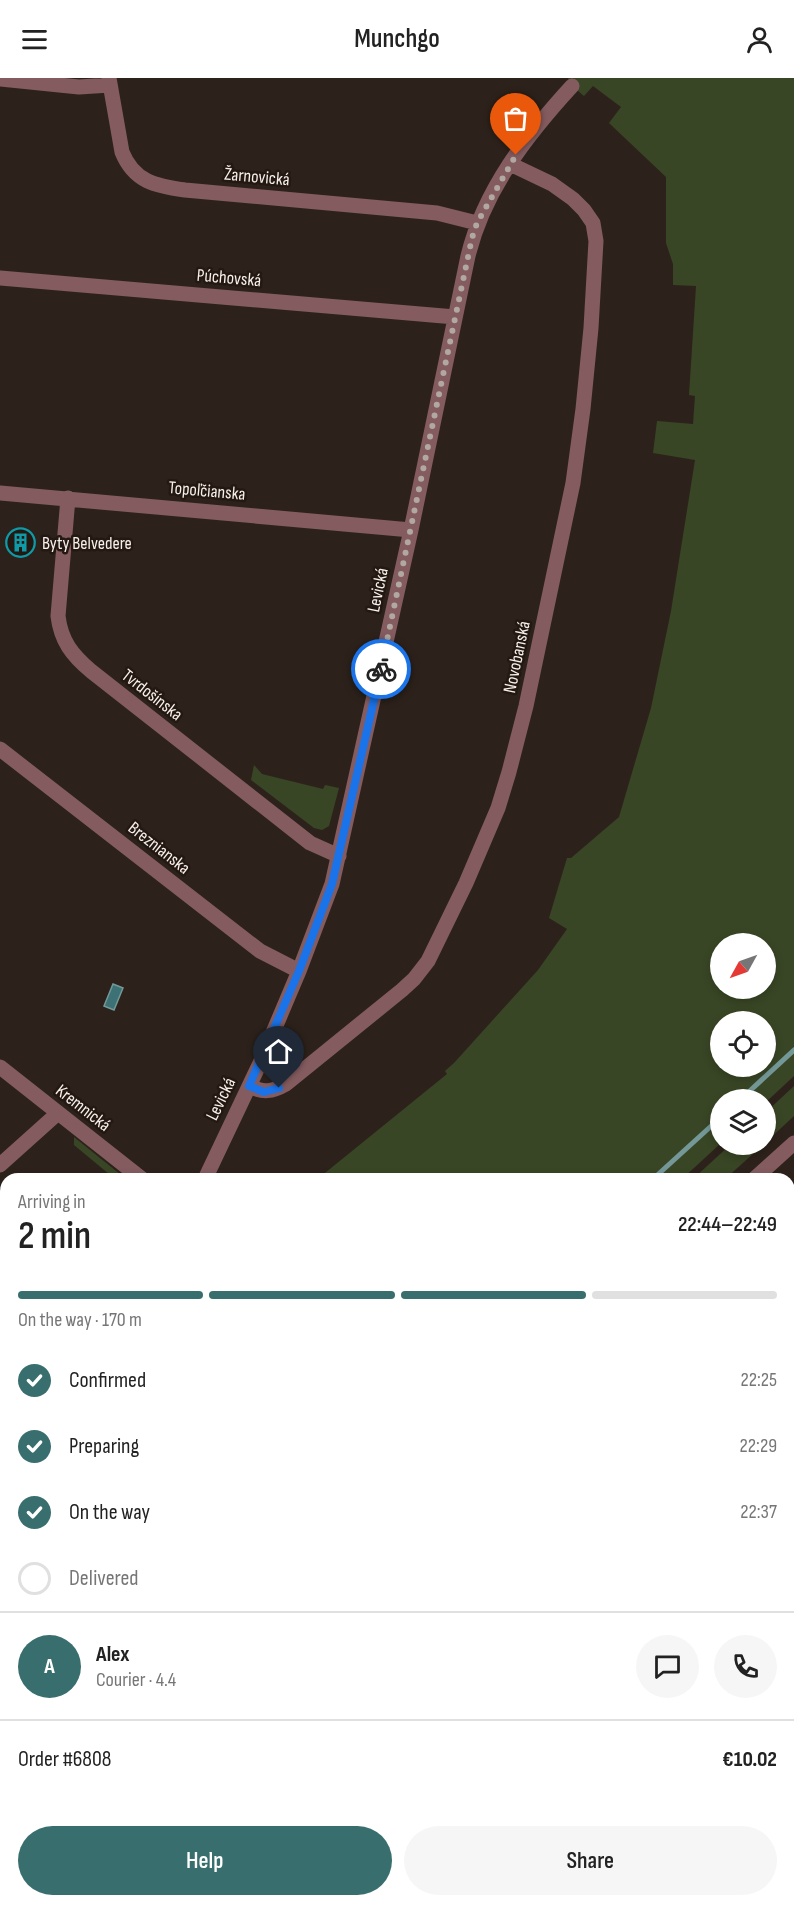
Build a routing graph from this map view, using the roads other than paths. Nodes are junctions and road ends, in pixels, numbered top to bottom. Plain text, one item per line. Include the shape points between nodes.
1 (0, 79) edge
2 (109, 81) edge
3 (572, 86) dead end
4 (510, 164) junction
5 (477, 223) junction
6 (0, 278) edge
7 (455, 317) junction
8 (0, 493) edge
9 (68, 498) junction
10 (411, 530) junction
11 (0, 749) edge
12 (339, 856) junction
13 (299, 971) junction
14 (0, 1068) edge
15 (249, 1086) junction
16 (58, 1113) junction
17 (794, 1143) edge
18 (0, 1165) edge
19 (134, 1173) edge
20 (208, 1173) edge
21 (761, 1173) edge

1 - 2 street via 79,87
2 - 5 street, Žarnovická via 126,161 139,177 158,186 437,213
3 - 4 street, Levická via 526,138
4 - 5 street, Levická
4 - 15 street, Novobanská via 552,184 584,210 595,230 596,263 573,483 510,772 486,839 422,970 286,1084 264,1092
5 - 7 street, Levická
6 - 7 street, Púchovská
7 - 10 street, Levická
8 - 9 street, Topoľčianska
9 - 10 street, Topoľčianska
9 - 12 street, Tvrdošínska via 58,616 68,648 91,671 310,843
10 - 12 street, Levická
11 - 13 street, Breznianska via 260,951
12 - 13 street, Levická via 327,901
13 - 15 street, Levická
14 - 16 street, Kremnická
15 - 20 street, Levická
16 - 18 street
16 - 19 street, Kremnická
17 - 21 street

